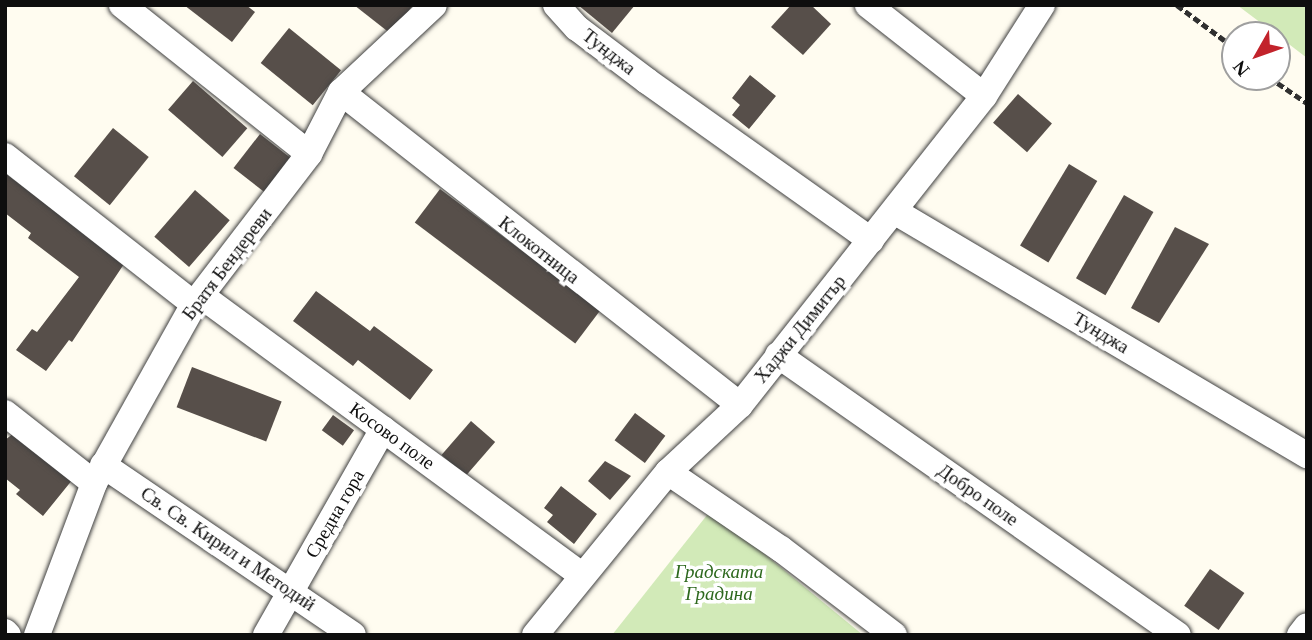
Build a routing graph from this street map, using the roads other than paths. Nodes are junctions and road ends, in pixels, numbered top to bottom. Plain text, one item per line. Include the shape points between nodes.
1 (122, 5) edge
2 (434, 5) edge
3 (556, 5) edge
4 (868, 5) edge
5 (1042, 5) edge
6 (341, 92) junction
7 (984, 96) junction
8 (309, 154) junction
9 (5, 156) edge
10 (894, 211) junction
11 (871, 240) junction
12 (198, 300) junction
13 (778, 355) junction
14 (740, 405) junction
15 (5, 413) edge
16 (383, 429) junction
17 (1307, 455) edge
18 (668, 472) junction
19 (98, 474) junction
20 (582, 575) junction
21 (292, 590) junction
22 (1307, 626) edge
23 (37, 635) edge
24 (266, 635) edge
25 (353, 635) edge
26 (535, 635) edge
27 (894, 635) edge
28 (1178, 635) edge
29 (1300, 635) edge

1 - 8 street
2 - 6 street, Братя Бендереви
3 - 11 street, Тунджа via 577,28 647,81
4 - 7 street
5 - 7 street, Хаджи Димитър
6 - 8 street, Братя Бендереви
6 - 14 street, Клокотница
7 - 10 street, Хаджи Димитър
8 - 12 street, Братя Бендереви
9 - 12 street, Косово поле
10 - 11 street, Хаджи Димитър
10 - 17 street, Тунджа
11 - 13 street, Хаджи Димитър
12 - 16 street, Косово поле
12 - 19 street, Братя Бендереви
13 - 14 street, Хаджи Димитър
13 - 28 street, Добро поле
14 - 18 street, Хаджи Димитър
15 - 19 street, Св. Св. Кирил и Методий
16 - 20 street, Косово поле
16 - 21 street, Средна гора
18 - 20 street, Хаджи Димитър
18 - 27 street via 781,549
19 - 21 street, Св. Св. Кирил и Методий
19 - 23 street, Братя Бендереви
20 - 26 street, Хаджи Димитър
21 - 24 street, Средна гора
21 - 25 street, Св. Св. Кирил и Методий
22 - 29 street

